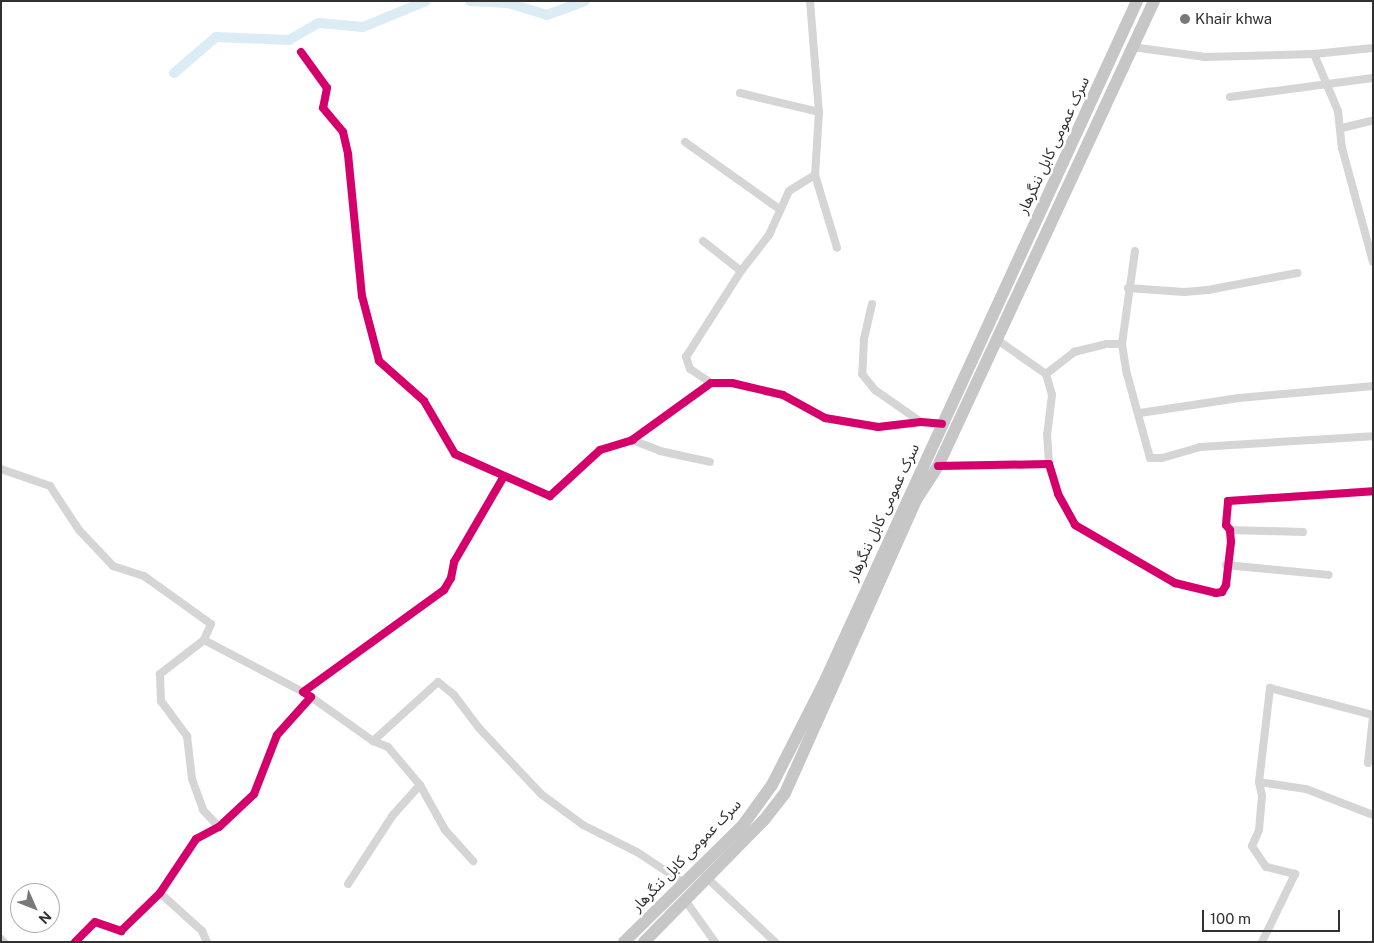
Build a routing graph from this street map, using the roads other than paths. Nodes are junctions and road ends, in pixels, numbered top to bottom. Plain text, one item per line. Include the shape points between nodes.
1 (810, 1) edge
2 (1137, 1) edge
3 (1154, 1) edge
4 (1132, 47) junction
5 (1373, 48) edge
6 (301, 52) dead end
7 (1314, 54) junction
8 (1373, 78) edge
9 (1326, 85) junction
10 (740, 93) dead end
11 (1230, 97) dead end
12 (819, 112) junction
13 (1373, 120) edge
14 (1342, 128) junction
15 (685, 142) dead end
16 (815, 174) junction
17 (778, 208) junction
18 (703, 241) dead end
19 (1370, 244) edge
20 (837, 248) dead end
21 (1135, 251) dead end
22 (1373, 262) edge
23 (741, 271) junction
24 (1297, 273) dead end
25 (1128, 288) junction
26 (872, 304) dead end
27 (996, 339) junction
28 (1122, 344) junction
29 (1046, 374) junction
30 (711, 383) junction
31 (1373, 386) edge
32 (1140, 413) junction
33 (922, 422) junction
34 (942, 424) junction
35 (1373, 436) edge
36 (632, 440) junction
37 (710, 462) dead end
38 (1049, 464) junction
39 (938, 466) junction
40 (1, 469) edge
41 (504, 476) junction
42 (1373, 491) edge
43 (1230, 530) junction
44 (1303, 532) dead end
45 (1226, 565) junction
46 (1329, 576) dead end
47 (204, 640) junction
48 (304, 692) junction
49 (311, 698) junction
50 (1373, 716) edge
51 (373, 742) junction
52 (1368, 763) dead end
53 (1259, 782) junction
54 (420, 785) junction
55 (1373, 815) edge
56 (219, 827) junction
57 (473, 861) dead end
58 (703, 874) junction
59 (684, 883) junction
60 (348, 884) dead end
61 (160, 893) junction
62 (686, 900) junction
63 (75, 942) edge
64 (207, 942) edge
65 (624, 942) edge
66 (644, 942) edge
67 (715, 942) edge
68 (775, 942) edge
69 (1262, 942) edge

1 - 12 street
2 - 34 highway, سرک عمومی کابل ننگرهار
3 - 4 highway, سرک عمومی کابل ننگرهار
4 - 7 street via 1205,57
4 - 27 highway, سرک عمومی کابل ننگرهار
5 - 7 street
6 - 41 street via 327,88 323,108 343,132 362,296 379,361 424,401 455,454
7 - 9 street
8 - 9 street
9 - 11 street
9 - 14 street
10 - 12 street
12 - 16 street
13 - 14 street
14 - 19 street via 1342,148
15 - 17 street
16 - 17 street via 789,190
16 - 20 street
17 - 23 street via 769,235
18 - 23 street
19 - 22 street
21 - 25 street
23 - 30 street via 686,357 690,369
24 - 25 street via 1192,291
25 - 28 street
26 - 33 street via 862,374 874,390
27 - 29 street
27 - 39 highway, سرک عمومی کابل ننگرهار
28 - 29 street via 1106,344 1074,352
28 - 32 street via 1127,374
29 - 38 street via 1052,395 1047,434
30 - 33 street via 732,383 784,395 825,418 878,428
30 - 36 street
31 - 32 street via 1239,398
32 - 35 street via 1150,458 1162,458 1200,447
33 - 34 street
34 - 58 highway, سرک عمومی کابل ننگرهار via 822,685 772,785
36 - 37 street via 660,451
36 - 41 street via 600,450 550,496
38 - 39 street
38 - 45 street via 1058,494 1075,525 1175,583 1222,592
39 - 58 highway, سرک عمومی کابل ننگرهار via 916,500 785,793 764,820
40 - 47 street via 50,486 80,530 113,566 144,576 211,624
41 - 48 street via 454,562 451,578 444,590
42 - 43 street via 1228,501 1226,526
43 - 44 street
43 - 45 street
45 - 46 street
47 - 48 street
47 - 56 street via 160,674 161,701 187,736 192,780 201,802
48 - 49 street
49 - 51 street
49 - 56 street via 277,735 254,794
50 - 52 street
50 - 53 street via 1270,688
51 - 54 street via 388,747
51 - 59 street via 438,682 454,695 479,728 541,794 583,825 637,852
53 - 55 street via 1306,789
53 - 69 street via 1262,796 1259,830 1252,846 1266,867 1295,874
54 - 57 street via 445,830
54 - 60 street via 393,815
56 - 61 street via 196,839
58 - 59 highway, سرک عمومی کابل ننگرهار
58 - 62 highway, سرک عمومی کابل ننگرهار
58 - 68 street
59 - 65 highway, سرک عمومی کابل ننگرهار
61 - 63 street via 121,931 96,922
61 - 64 street via 202,931
62 - 66 highway, سرک عمومی کابل ننگرهار
62 - 67 street

